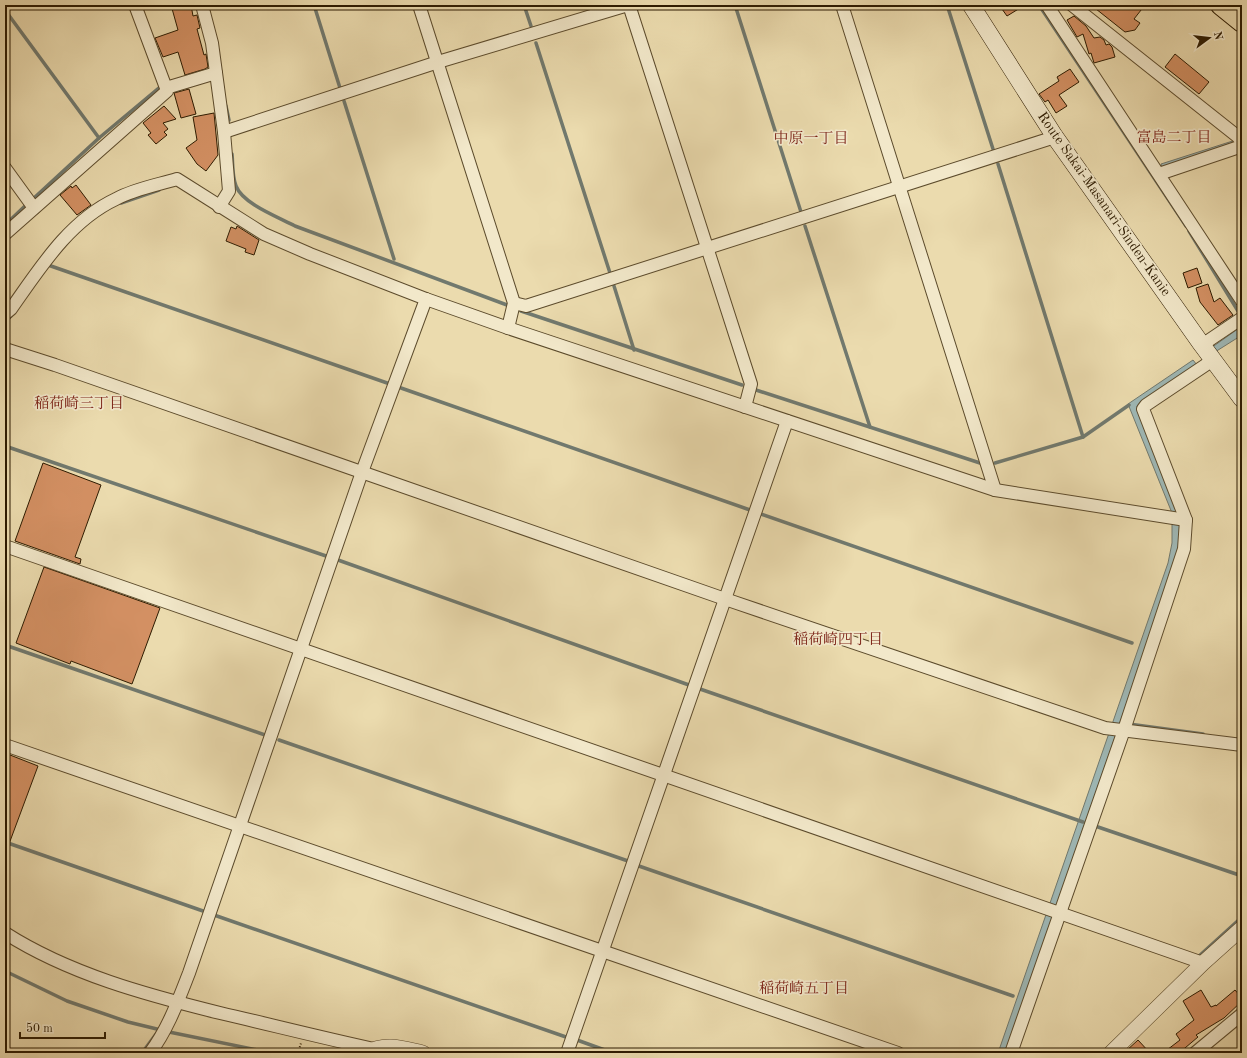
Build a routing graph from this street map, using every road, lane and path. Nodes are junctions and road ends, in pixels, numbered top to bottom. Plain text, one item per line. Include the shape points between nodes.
1 (135, 5) edge
2 (202, 5) edge
3 (419, 5) edge
4 (629, 5) edge
5 (842, 5) edge
6 (972, 5) edge
7 (1047, 5) edge
8 (1072, 5) edge
9 (1222, 5) edge
10 (1242, 22) edge
11 (438, 62) junction
12 (216, 73) junction
13 (166, 88) junction
14 (224, 132) junction
15 (1055, 137) junction
16 (1240, 142) edge
17 (5, 168) edge
18 (1159, 174) junction
19 (900, 186) junction
20 (219, 207) junction
21 (34, 208) junction
22 (5, 234) edge
23 (709, 248) junction
24 (426, 299) junction
25 (1242, 301) edge
26 (514, 302) junction
27 (5, 314) edge
28 (1242, 318) edge
29 (508, 328) junction
30 (1202, 345) junction
31 (5, 349) edge
32 (1213, 360) junction
33 (1242, 399) edge
34 (745, 407) junction
35 (786, 421) junction
36 (362, 472) junction
37 (995, 490) junction
38 (1180, 519) junction
39 (5, 546) edge
40 (725, 599) junction
41 (302, 648) junction
42 (1124, 730) junction
43 (5, 744) edge
44 (1242, 745) edge
45 (664, 775) junction
46 (239, 825) junction
47 (1060, 913) junction
48 (1242, 928) edge
49 (5, 932) edge
50 (602, 951) junction
51 (1203, 963) junction
52 (178, 1002) junction
53 (1242, 1014) edge
54 (371, 1051) edge
55 (150, 1053) edge
56 (423, 1053) edge
57 (567, 1053) edge
58 (898, 1053) edge
59 (1012, 1053) edge
60 (1111, 1053) edge
61 (1195, 1053) edge

1 - 13 street
2 - 12 street via 212,43
3 - 11 street
4 - 11 street
4 - 23 street
5 - 19 street
6 - 15 main road, Route Sakai-Masanari-Sinden-Kanie
7 - 18 street
8 - 16 street
9 - 10 highway
11 - 14 street
11 - 26 street
12 - 13 street
12 - 14 street
13 - 21 street via 167,91
14 - 20 street via 229,191
15 - 19 street
15 - 30 main road, Route Sakai-Masanari-Sinden-Kanie
16 - 18 street
17 - 21 street
18 - 25 street
19 - 23 street
19 - 37 street
20 - 24 street via 264,234
20 - 27 street via 177,179 117,198 98,209 62,240
21 - 22 street
23 - 26 street via 526,306
23 - 34 street via 751,384
24 - 29 street
24 - 36 street
26 - 29 street
28 - 30 street
29 - 34 street
30 - 32 main road, Route Sakai-Masanari-Sinden-Kanie
31 - 36 street
32 - 33 main road, Route Sakai-Masanari-Sinden-Kanie
32 - 38 street via 1146,405 1144,409
34 - 35 street
35 - 37 street
35 - 40 street
36 - 40 street
36 - 41 street
37 - 38 street
38 - 42 street via 1184,549
39 - 41 street
40 - 42 street via 1105,728
40 - 45 street
41 - 45 street
41 - 46 street
42 - 44 street
42 - 47 street
43 - 46 street
45 - 47 street
45 - 50 street
46 - 50 street
46 - 52 street
47 - 51 street
47 - 59 street
48 - 51 street
49 - 52 street via 23,944 106,981
50 - 57 street
50 - 58 street
51 - 60 street
52 - 54 street
52 - 55 street via 159,1041
53 - 61 street
54 - 56 street via 392,1047

